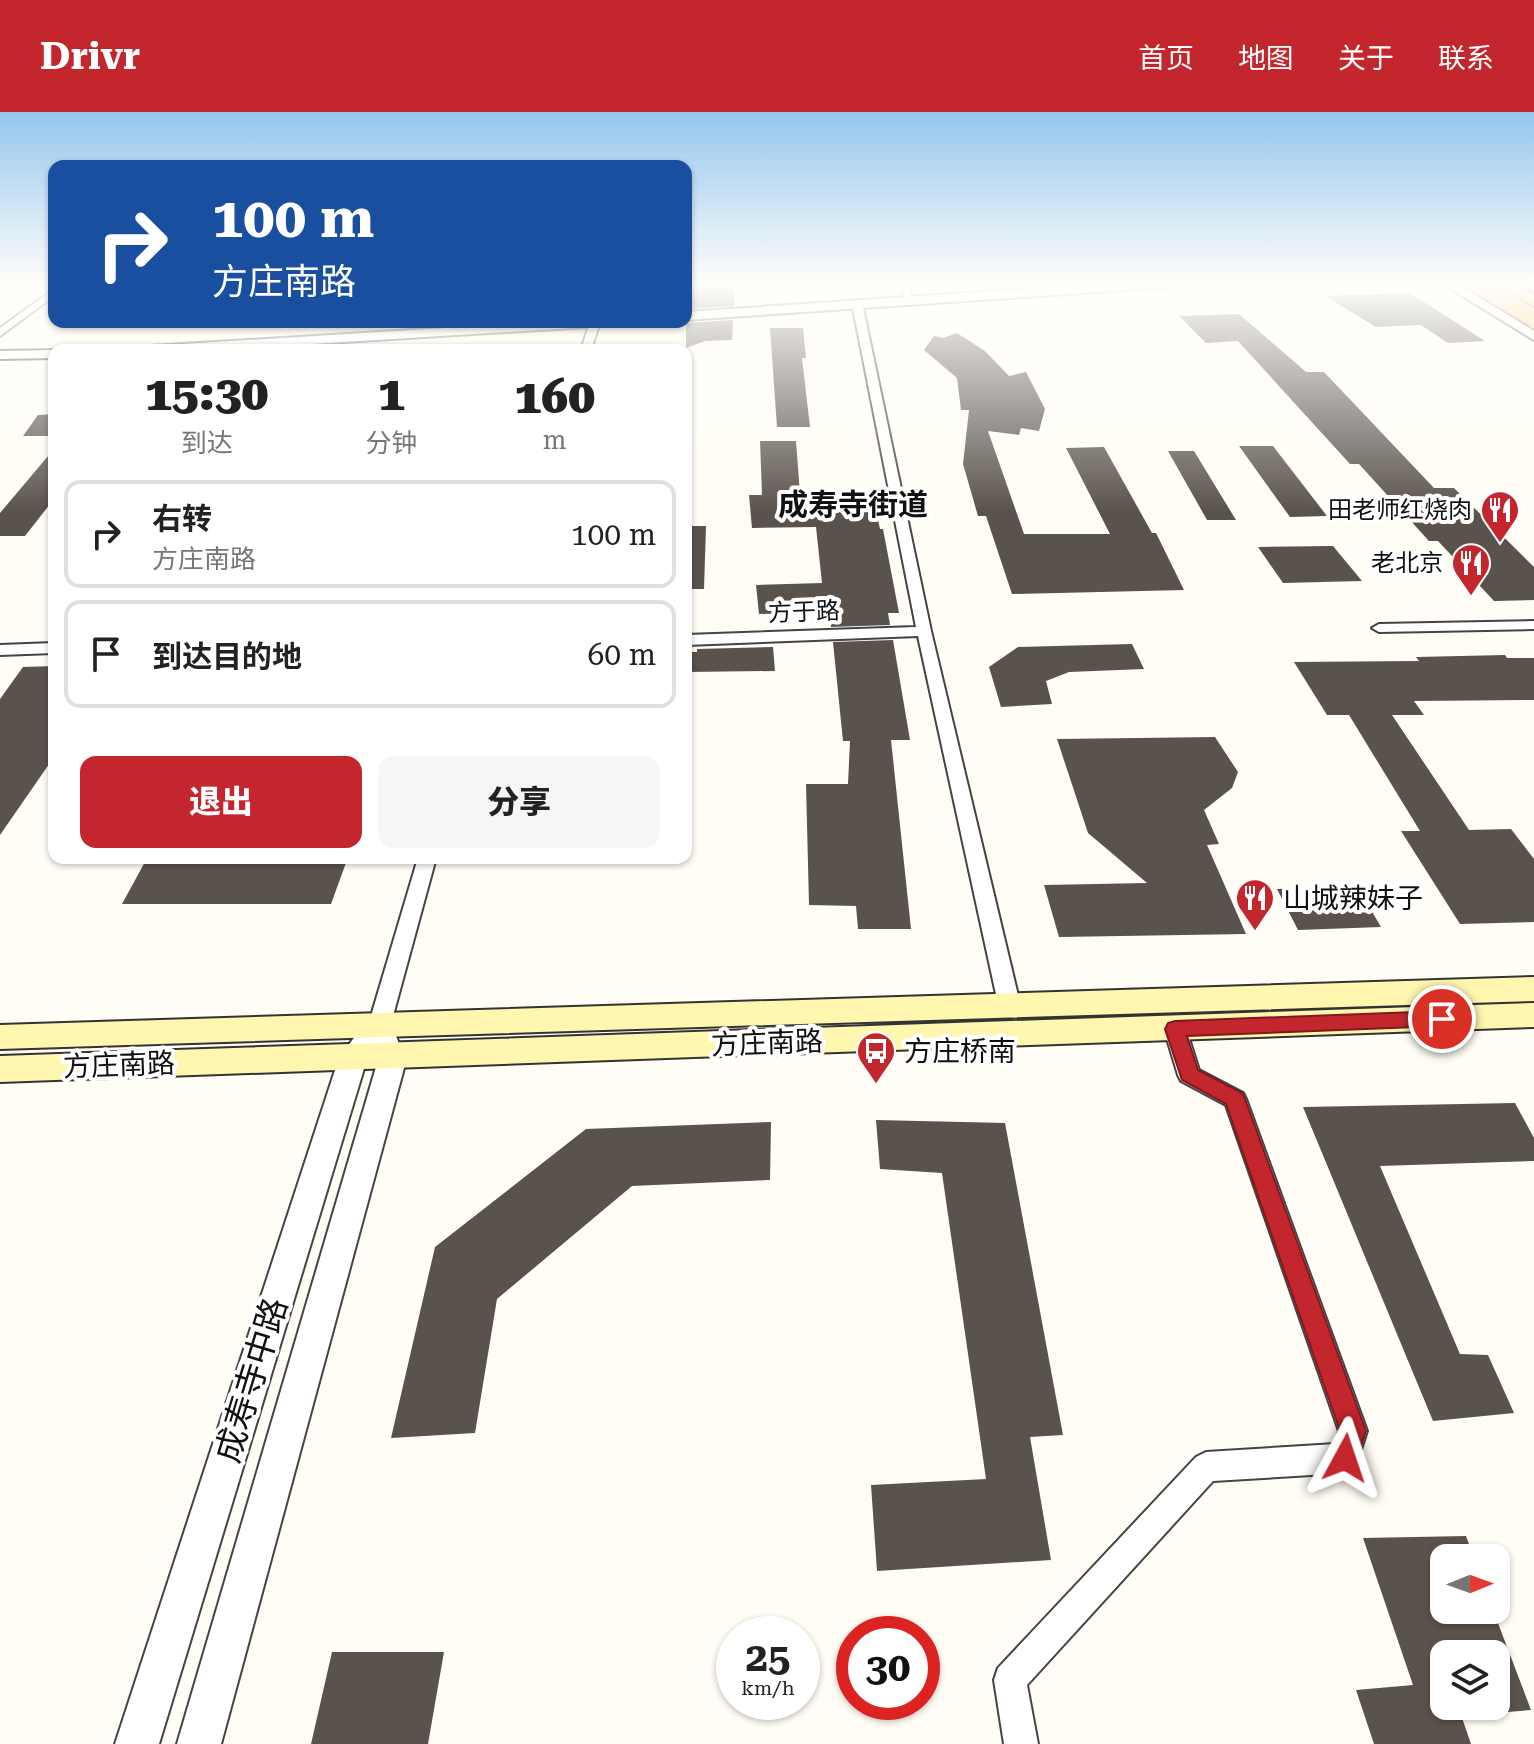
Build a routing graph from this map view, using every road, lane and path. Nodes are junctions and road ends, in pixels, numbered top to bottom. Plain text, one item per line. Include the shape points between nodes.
1 (868, 359) edge
2 (1534, 625) edge
3 (1379, 628) dead end
4 (924, 631) junction
5 (692, 640) edge
6 (48, 648) edge
7 (0, 650) edge
8 (425, 864) edge
9 (1534, 989) edge
10 (1010, 1008) junction
11 (1534, 1015) edge
12 (380, 1023) junction
13 (1175, 1029) junction
14 (0, 1037) edge
15 (393, 1057) junction
16 (353, 1058) junction
17 (0, 1069) edge
18 (137, 1744) edge
19 (199, 1744) edge
20 (1021, 1744) edge

1 - 4 street
2 - 3 street
4 - 5 street, 方于路
4 - 10 street
6 - 7 street
8 - 12 street
9 - 10 main road, 方庄南路
10 - 12 main road, 方庄南路
11 - 13 main road, 方庄南路
12 - 14 main road, 方庄南路
12 - 15 street
12 - 16 street, 成寿寺中路
13 - 15 main road, 方庄南路
13 - 20 street via 1189,1075 1235,1099 1353,1431 1345,1458 1206,1467 1010,1680
15 - 16 main road, 方庄南路
15 - 19 street, 成寿寺中路
16 - 17 main road, 方庄南路
16 - 18 street, 成寿寺中路

